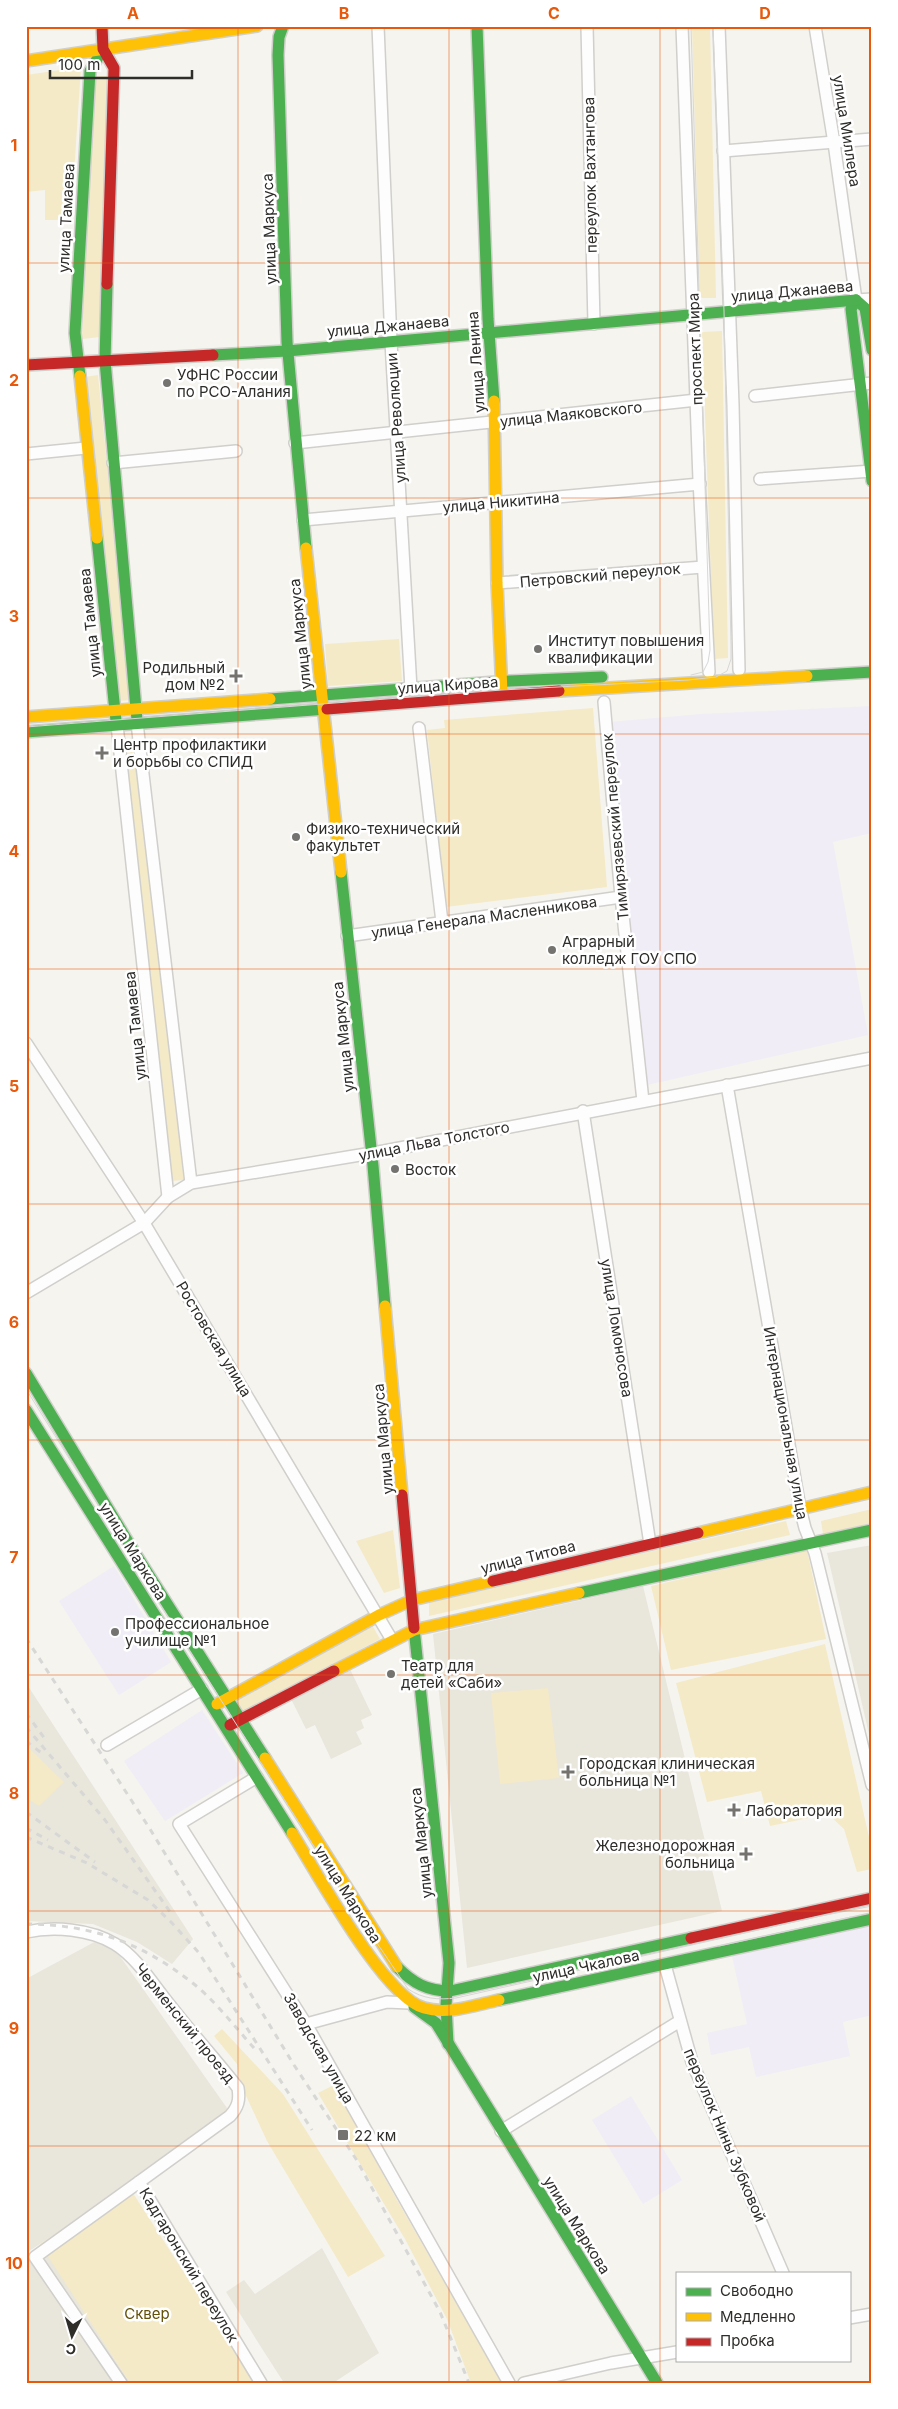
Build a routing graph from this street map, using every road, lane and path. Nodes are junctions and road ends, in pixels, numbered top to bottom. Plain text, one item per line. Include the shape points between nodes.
1 (102, 26) edge
2 (257, 26) edge
3 (283, 26) edge
4 (378, 26) edge
5 (477, 26) edge
6 (587, 26) edge
7 (682, 26) edge
8 (719, 26) edge
9 (815, 26) edge
10 (104, 50) junction
11 (26, 61) edge
12 (872, 139) edge
13 (834, 143) junction
14 (723, 151) junction
15 (872, 299) edge
16 (856, 300) junction
17 (729, 311) junction
18 (693, 314) junction
19 (594, 324) junction
20 (489, 332) junction
21 (391, 342) junction
22 (872, 350) edge
23 (287, 351) junction
24 (77, 361) junction
25 (105, 361) junction
26 (26, 365) edge
27 (872, 383) edge
28 (859, 384) junction
29 (755, 396) dead end
30 (697, 400) junction
31 (495, 422) junction
32 (396, 432) junction
33 (295, 443) junction
34 (86, 448) junction
35 (236, 452) dead end
36 (26, 454) edge
37 (113, 463) junction
38 (871, 474) edge
39 (760, 480) dead end
40 (700, 484) junction
41 (496, 503) junction
42 (402, 510) junction
43 (303, 520) junction
44 (703, 567) junction
45 (497, 583) junction
46 (872, 661) edge
47 (739, 670) junction
48 (709, 672) junction
49 (872, 672) edge
50 (501, 682) junction
51 (411, 689) junction
52 (322, 694) junction
53 (502, 696) junction
54 (604, 702) dead end
55 (135, 709) junction
56 (323, 709) junction
57 (115, 710) junction
58 (26, 717) edge
59 (137, 723) junction
60 (117, 725) junction
61 (419, 728) dead end
62 (26, 732) edge
63 (621, 897) junction
64 (442, 922) junction
65 (347, 936) junction
66 (26, 1044) edge
67 (872, 1058) edge
68 (728, 1085) junction
69 (643, 1101) junction
70 (584, 1112) junction
71 (371, 1153) junction
72 (191, 1183) junction
73 (168, 1197) junction
74 (144, 1223) junction
75 (26, 1293) edge
76 (26, 1373) edge
77 (26, 1410) edge
78 (872, 1492) edge
79 (800, 1508) junction
80 (872, 1530) edge
81 (811, 1543) junction
82 (650, 1544) junction
83 (412, 1600) junction
84 (379, 1615) junction
85 (414, 1630) junction
86 (392, 1640) junction
87 (202, 1689) junction
88 (227, 1698) junction
89 (212, 1706) junction
90 (240, 1720) junction
91 (226, 1728) junction
92 (107, 1745) dead end
93 (257, 1777) junction
94 (872, 1785) edge
95 (872, 1898) edge
96 (872, 1919) edge
97 (26, 1932) edge
98 (665, 1966) junction
99 (447, 1992) junction
100 (409, 2003) junction
101 (446, 2011) junction
102 (680, 2021) junction
103 (306, 2024) junction
104 (448, 2044) junction
105 (501, 2131) junction
106 (139, 2182) junction
107 (783, 2272) edge
108 (872, 2314) edge
109 (850, 2318) edge
110 (676, 2352) edge
111 (641, 2359) junction
112 (121, 2383) edge
113 (261, 2383) edge
114 (509, 2383) edge
115 (524, 2383) edge
116 (656, 2383) edge

1 - 10 main road
2 - 10 main road
3 - 23 main road, улица Маркуса via 278,55
4 - 21 street, улица Революции
5 - 20 main road, улица Ленина
6 - 19 street, переулок Вахтангова
7 - 18 street, проспект Мира
8 - 14 street
9 - 13 street, улица Миллера
10 - 11 main road
10 - 24 main road, улица Тамаева via 89,73 75,333
10 - 25 main road via 114,68
12 - 13 street
13 - 14 street
13 - 16 street, улица Миллера
14 - 17 street
15 - 16 street, улица Джанаева
16 - 17 main road, улица Джанаева
16 - 22 main road, улица Миллера via 865,308
16 - 28 main road, улица Миллера via 851,309
17 - 18 main road, улица Джанаева
17 - 47 street
18 - 19 main road, улица Джанаева
18 - 30 street, проспект Мира
19 - 20 main road, улица Джанаева
20 - 21 main road, улица Джанаева
20 - 31 main road, улица Ленина
21 - 23 main road, улица Джанаева
21 - 32 street, улица Революции
23 - 25 main road, улица Джанаева
23 - 33 main road, улица Маркуса
24 - 25 main road, улица Джанаева
24 - 26 main road, улица Джанаева
24 - 34 main road, улица Тамаева
25 - 37 main road
27 - 28 street
28 - 29 street
28 - 38 main road, улица Миллера
30 - 31 street, улица Маяковского
30 - 40 street, проспект Мира
31 - 32 street, улица Маяковского
31 - 41 main road, улица Ленина
32 - 33 street, улица Маяковского
32 - 42 street, улица Революции
33 - 43 main road, улица Маркуса
34 - 36 street
34 - 57 main road, улица Тамаева
35 - 37 street
37 - 55 main road
38 - 39 street
40 - 41 street, улица Никитина
40 - 44 street, проспект Мира
41 - 42 street, улица Никитина
41 - 45 main road, улица Ленина
42 - 43 street, улица Никитина
42 - 51 street, улица Революции
43 - 52 main road, улица Маркуса
44 - 45 street, Петровский переулок
44 - 48 street, проспект Мира
45 - 50 main road, улица Ленина
46 - 47 main road, улица Кирова
47 - 48 main road, улица Кирова
48 - 50 main road, улица Кирова
49 - 53 main road, улица Кирова
50 - 51 main road, улица Кирова
50 - 53 main road, улица Ленина
51 - 52 main road, улица Кирова
52 - 55 main road, улица Кирова
52 - 56 main road, улица Маркуса
53 - 56 main road, улица Кирова
54 - 63 street, Тимирязевский переулок
55 - 57 main road, улица Кирова
55 - 59 main road
56 - 59 main road, улица Кирова
56 - 65 main road, улица Маркуса
57 - 58 main road, улица Кирова
57 - 60 main road, улица Тамаева
59 - 60 main road, улица Кирова
59 - 72 street
60 - 62 main road, улица Кирова
60 - 73 street, улица Тамаева
61 - 64 street
63 - 64 street, улица Генерала Масленникова
63 - 69 street, Тимирязевский переулок
64 - 65 street, улица Генерала Масленникова
65 - 71 main road, улица Маркуса
66 - 74 street, Ростовская улица
67 - 68 street, улица Льва Толстого
68 - 69 street, улица Льва Толстого
68 - 79 street, Интернациональная улица
69 - 70 street, улица Льва Толстого
70 - 71 street, улица Льва Толстого
70 - 82 street, улица Ломоносова
71 - 72 street, улица Льва Толстого
71 - 83 main road, улица Маркуса
72 - 73 street, улица Льва Толстого
73 - 74 street, улица Льва Толстого
74 - 75 street, улица Льва Толстого
74 - 84 street, Ростовская улица
76 - 88 main road, улица Маркова
77 - 87 main road, улица Маркова
78 - 79 main road, улица Титова
79 - 81 street, Интернациональная улица
79 - 82 main road, улица Титова
80 - 81 main road
81 - 85 main road
81 - 94 street, Интернациональная улица
82 - 83 main road, улица Титова
83 - 84 main road, улица Титова
83 - 85 main road, улица Маркуса
84 - 86 street, Ростовская улица
84 - 88 main road, улица Титова
85 - 86 main road
85 - 99 main road, улица Маркуса via 449,1963
86 - 90 main road
87 - 89 main road, улица Маркова
87 - 92 street
88 - 89 main road, улица Титова
88 - 90 main road, улица Маркова
89 - 91 main road, улица Маркова
90 - 91 main road
90 - 99 main road, улица Маркова via 396,1966 414,1985
91 - 93 main road, улица Маркова
93 - 100 main road, улица Маркова via 364,1948
93 - 103 street, Заводская улица via 178,1824
95 - 99 main road, улица Чкалова
96 - 98 main road, улица Чкалова
97 - 106 street, Черменский проезд via 70,1930 114,1943 139,1967 238,2088 240,2098 230,2116
98 - 101 main road, улица Чкалова
98 - 102 street, переулок Нины Зубковой
99 - 101 main road, улица Маркуса
100 - 101 main road, улица Чкалова via 429,2010
100 - 103 street, улица Чкалова via 386,2002
100 - 104 main road, улица Маркова via 436,2023
101 - 104 main road, улица Маркуса
102 - 105 street
102 - 107 street, переулок Нины Зубковой via 692,2062
103 - 114 street, Заводская улица
104 - 105 main road, улица Маркова
105 - 111 main road, улица Маркова
106 - 112 street, Кадгаронский переулок via 34,2257
106 - 113 street, Кадгаронский переулок
108 - 109 street
110 - 111 street
111 - 115 street
111 - 116 main road, улица Маркова

